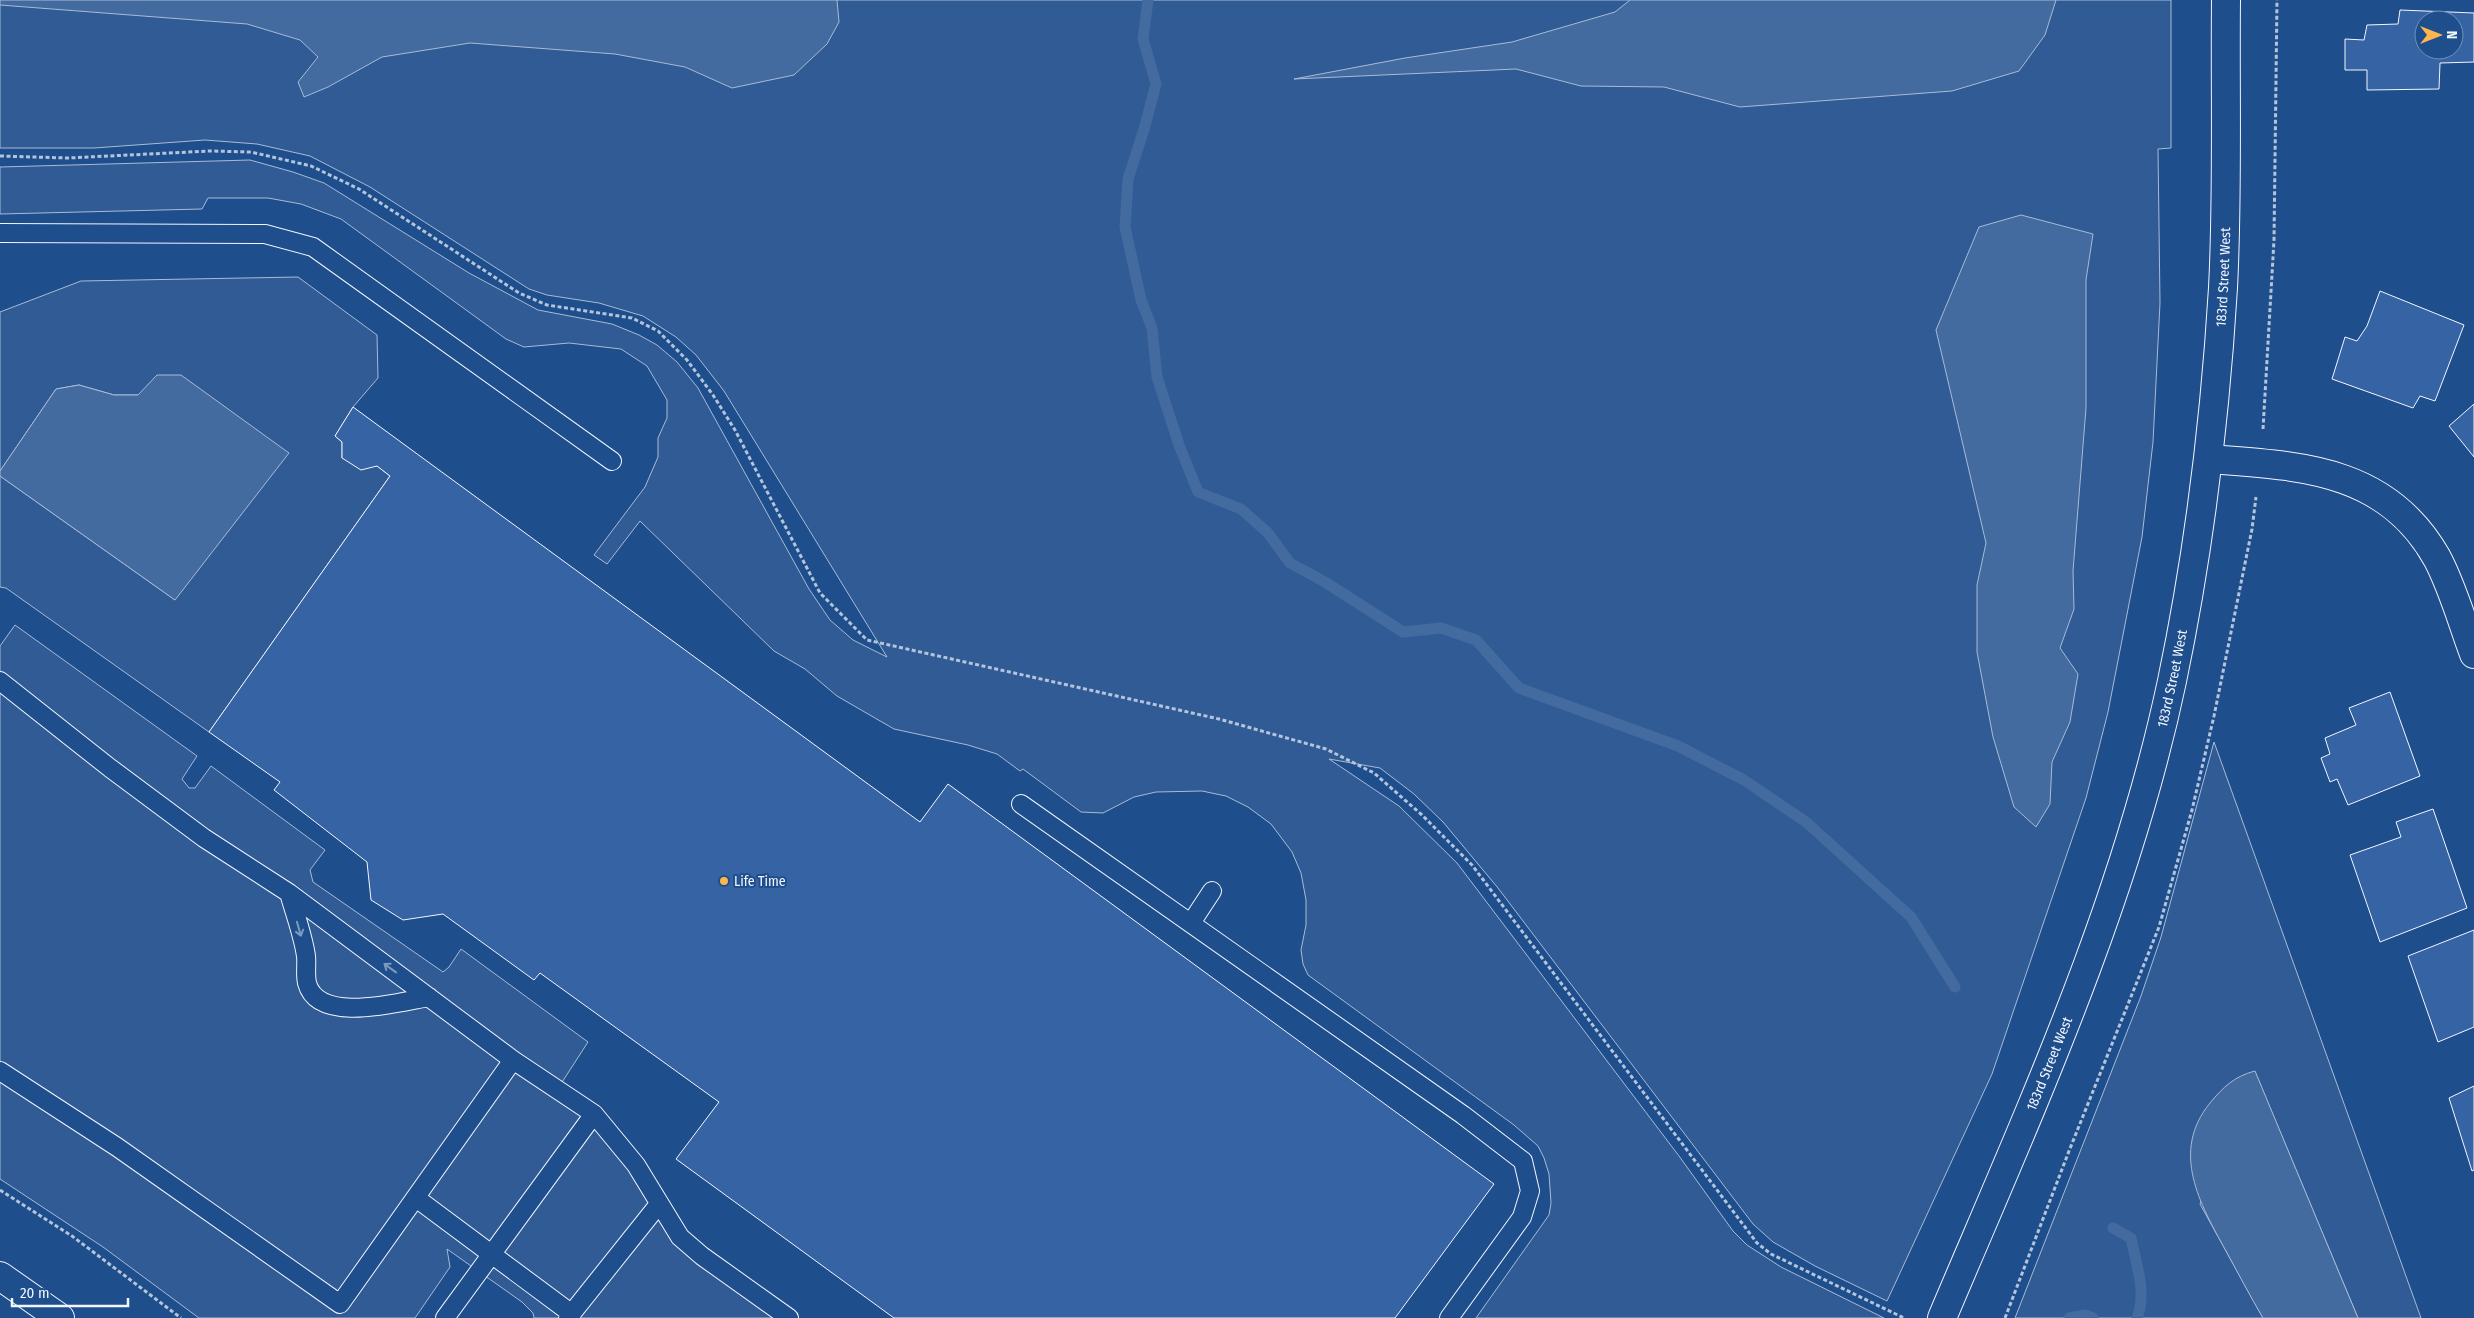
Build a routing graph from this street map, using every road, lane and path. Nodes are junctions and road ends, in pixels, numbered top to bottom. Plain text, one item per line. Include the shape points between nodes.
1 (2226, 0) edge
2 (0, 156) edge
3 (0, 233) edge
4 (2208, 459) junction
5 (612, 461) dead end
6 (2474, 654) edge
7 (0, 681) edge
8 (1021, 804) dead end
9 (1212, 891) dead end
10 (289, 893) junction
11 (1191, 923) junction
12 (429, 997) junction
13 (513, 1060) junction
14 (0, 1071) edge
15 (594, 1114) junction
16 (0, 1190) edge
17 (416, 1198) junction
18 (659, 1204) junction
19 (491, 1254) junction
20 (0, 1276) edge
21 (570, 1316) edge
22 (60, 1318) edge
23 (181, 1318) edge
24 (445, 1318) edge
25 (789, 1318) edge
26 (1449, 1318) edge
27 (1904, 1318) edge
28 (1942, 1318) edge

1 - 4 street, 183rd Street West via 2223,285
2 - 27 path via 68,158 251,152 311,166 359,189 519,293 547,305 632,318 658,331 687,360 735,430 820,593 868,640 1219,720 1326,750 1374,773 1472,865 1756,1243 1771,1254
3 - 5 lane via 265,234 313,247
4 - 6 street via 2319,470 2370,491 2388,504 2410,521 2436,558
4 - 28 street, 183rd Street West via 2192,574 2171,684 2125,852 2096,943 2048,1071
7 - 10 lane via 196,832
8 - 11 lane
9 - 11 lane
12 -> 10 lane
10 -> 12 lane via 304,943 307,983 319,1001 337,1007 352,1007
11 - 26 lane via 1523,1161 1530,1191 1522,1218
12 - 13 lane
13 - 15 lane
13 - 17 lane
14 - 17 lane via 117,1147 340,1304
15 - 18 lane via 636,1165
15 - 19 lane
16 - 23 path via 72,1236
17 - 19 lane
18 - 21 lane
18 - 25 lane via 680,1237
19 - 21 lane
19 - 24 lane
20 - 22 street

